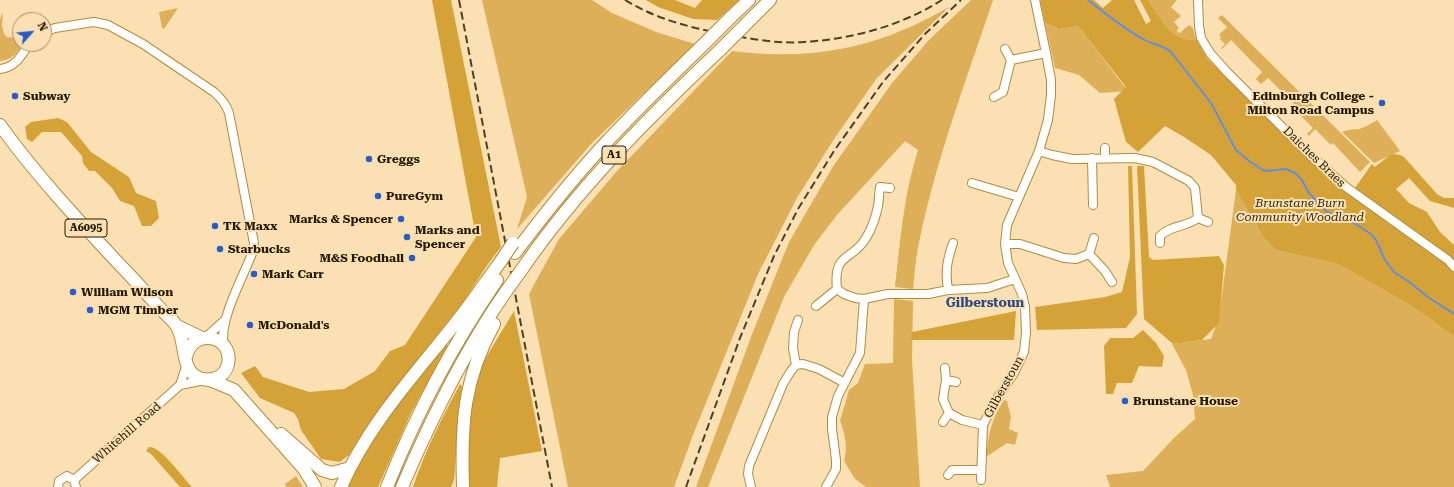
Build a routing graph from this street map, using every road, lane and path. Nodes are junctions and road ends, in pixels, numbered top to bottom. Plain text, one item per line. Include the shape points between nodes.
1 (749, 0) edge
2 (770, 0) edge
3 (1035, 0) edge
4 (1198, 0) edge
5 (52, 29) edge
6 (1005, 50) dead end
7 (23, 52) edge
8 (1046, 53) junction
9 (1011, 60) junction
10 (0, 69) edge
11 (994, 97) dead end
12 (0, 125) edge
13 (1105, 148) dead end
14 (1039, 151) junction
15 (1092, 158) junction
16 (1105, 158) junction
17 (972, 183) dead end
18 (890, 188) dead end
19 (1019, 197) junction
20 (1093, 205) dead end
21 (1198, 218) junction
22 (1208, 222) dead end
23 (1094, 238) dead end
24 (1160, 242) dead end
25 (953, 243) dead end
26 (1005, 244) junction
27 (1089, 254) junction
28 (502, 266) junction
29 (1454, 267) edge
30 (1015, 279) junction
31 (1112, 282) dead end
32 (837, 289) junction
33 (948, 290) junction
34 (506, 292) junction
35 (864, 298) junction
36 (816, 306) dead end
37 (225, 320) junction
38 (798, 320) dead end
39 (177, 326) junction
40 (204, 338) junction
41 (224, 346) junction
42 (186, 360) junction
43 (796, 365) junction
44 (227, 367) junction
45 (945, 368) dead end
46 (207, 380) junction
47 (946, 380) junction
48 (956, 382) dead end
49 (845, 383) junction
50 (180, 385) junction
51 (234, 390) junction
52 (949, 413) junction
53 (257, 415) junction
54 (944, 422) dead end
55 (983, 425) junction
56 (294, 457) junction
57 (350, 468) junction
58 (304, 469) junction
59 (950, 469) dead end
60 (980, 470) junction
61 (981, 480) dead end
62 (75, 484) edge
63 (58, 487) edge
64 (310, 487) edge
65 (315, 487) edge
66 (323, 487) edge
67 (341, 487) edge
68 (388, 487) edge
69 (402, 487) edge
70 (463, 487) edge
71 (751, 487) edge
72 (826, 487) edge

1 - 28 main road, A1, bridge via 632,115 514,248
2 - 34 main road, A1, bridge via 654,113 604,166 559,219
3 - 8 street, Gilberstoun
4 - 29 street, Daiches Braes via 1201,38 1227,72 1346,187 1448,260
5 - 37 street via 94,22 115,28 222,98 229,113 254,243 251,257
6 - 9 street
7 - 10 street via 15,64
8 - 9 street
8 - 14 street, Gilberstoun via 1051,95 1048,120
9 - 11 street via 1003,92
12 - 39 main road, A6095 via 27,161 86,229
13 - 16 street
14 - 15 street via 1072,159
14 - 19 street, Gilberstoun
15 - 16 street
15 - 20 street
16 - 21 street via 1135,158 1153,162 1189,181 1195,188
17 - 19 street
18 - 32 street via 880,188 878,208 866,238 861,245 843,258 839,265
19 - 26 street, Gilberstoun via 1007,225
21 - 22 street
21 - 24 street via 1165,231 1160,236
23 - 27 street
25 - 33 street via 945,275
26 - 27 street via 1020,244 1064,258 1076,259
26 - 30 street, Gilberstoun via 1008,263
27 - 31 street
28 - 57 main road via 381,417
28 - 68 main road, A1 via 437,380 409,436
30 - 33 street via 986,288
30 - 55 street, Gilberstoun via 1022,294 1024,307 1024,352 1014,374 994,403
32 - 35 street via 855,298
32 - 36 street
33 - 35 street via 928,294 888,294
34 - 69 main road, A1 via 453,378
34 - 70 main road via 475,364 467,391 463,426
35 - 49 street via 860,353
37 - 40 street
37 - 41 street
38 - 43 street via 793,348
39 - 40 main road, A6095
39 - 42 main road, A6095
40 - 41 main road, A6095 via 212,338
40 - 42 main road via 191,345
41 - 44 main road, A6095 via 228,358
42 - 46 main road, A6095 via 193,374
42 - 50 street, Whitehill Road
43 - 49 street via 803,364 818,369
43 - 71 street via 783,384 749,466
44 - 46 main road via 220,375
44 - 51 main road, A6095
45 - 47 street
46 - 50 street
46 - 51 main road, A6095
47 - 48 street
47 - 52 street via 943,399
49 - 72 street via 832,417 836,469
50 - 62 street, Whitehill Road
51 - 53 main road, A6095
52 - 54 street
52 - 55 street, Gilberstoun via 962,420
53 - 56 main road, A6095
53 - 57 main road via 322,470 332,473
55 - 60 street, Gilberstoun
56 - 58 main road, A6095
56 - 64 main road
57 - 67 main road
58 - 65 main road, A6095
58 - 66 main road, A6095
59 - 60 street
60 - 61 street, Gilberstoun
62 - 63 street via 70,477 64,477 59,481

